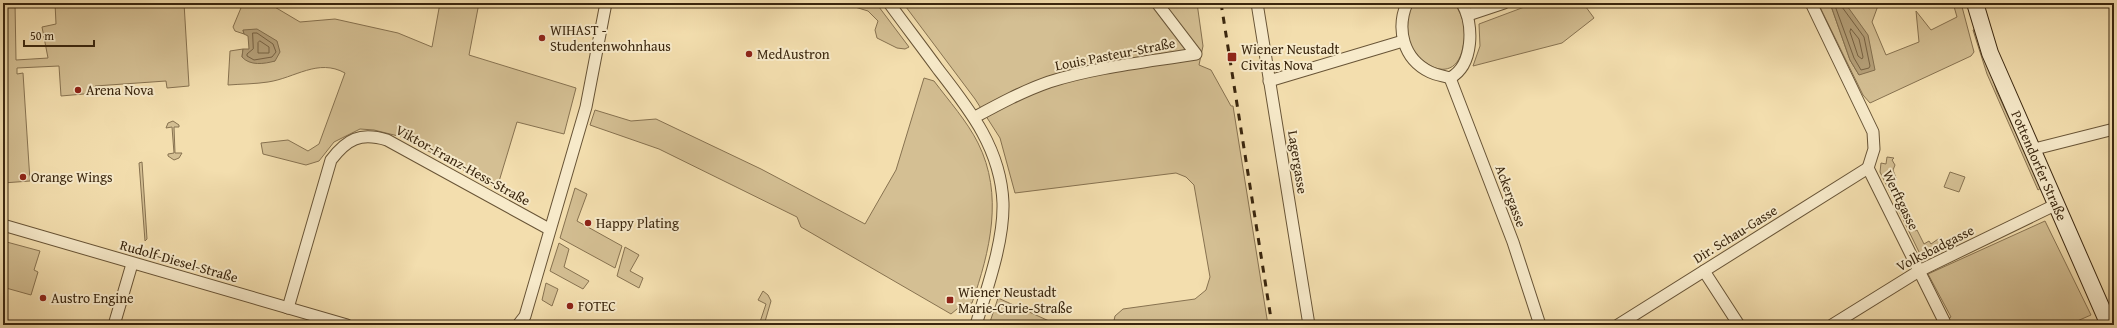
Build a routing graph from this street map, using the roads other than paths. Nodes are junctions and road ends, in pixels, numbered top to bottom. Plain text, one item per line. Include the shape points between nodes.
1 (606, 3) edge
2 (889, 3) edge
3 (1157, 3) edge
4 (1257, 3) edge
5 (1407, 3) edge
6 (1462, 3) edge
7 (1504, 3) edge
8 (1811, 3) edge
9 (1975, 3) edge
10 (1468, 15) junction
11 (1403, 41) junction
12 (1450, 78) junction
13 (1269, 81) junction
14 (975, 117) junction
15 (2114, 129) edge
16 (2031, 150) junction
17 (1868, 168) junction
18 (2056, 204) junction
19 (3, 225) edge
20 (550, 229) junction
21 (132, 264) junction
22 (1704, 271) junction
23 (1919, 272) junction
24 (288, 308) junction
25 (978, 320) edge
26 (1944, 321) dead end
27 (523, 322) edge
28 (114, 325) edge
29 (347, 325) edge
30 (1309, 325) edge
31 (1540, 325) edge
32 (1618, 325) edge
33 (1739, 325) edge
34 (1832, 325) edge
35 (2109, 325) edge

1 - 20 street via 581,122
2 - 14 street
3 - 14 street, Louis Pasteur-Straße via 1196,54 1091,71 1049,82 1011,97
4 - 13 street, Lagergasse
5 - 11 street via 1402,14
6 - 10 street
7 - 10 street
8 - 17 street, Werftgasse via 1873,132 1874,149
9 - 16 main road, Pottendorfer Straße via 1990,53
10 - 12 street via 1471,30 1469,48 1456,75
11 - 12 street via 1413,60 1430,72
11 - 13 street
12 - 31 street, Ackergasse via 1513,242
13 - 30 street, Lagergasse
14 - 25 street via 991,149 999,176 1002,203 998,242
15 - 16 street
16 - 18 main road, Pottendorfer Straße
17 - 22 street, Dir. Schau-Gasse
17 - 23 street, Werftgasse
18 - 23 street, Volksbadgasse
18 - 35 main road, Pottendorfer Straße
19 - 21 street, Rudolf-Diesel-Straße
20 - 24 street, Viktor-Franz-Hess-Straße via 386,140 373,136 358,138 342,145 332,160
20 - 27 street
21 - 24 street, Rudolf-Diesel-Straße
21 - 28 street
22 - 32 street, Dir. Schau-Gasse
22 - 33 street
23 - 26 street, Werftgasse
23 - 34 street, Volksbadgasse
24 - 29 street, Rudolf-Diesel-Straße

